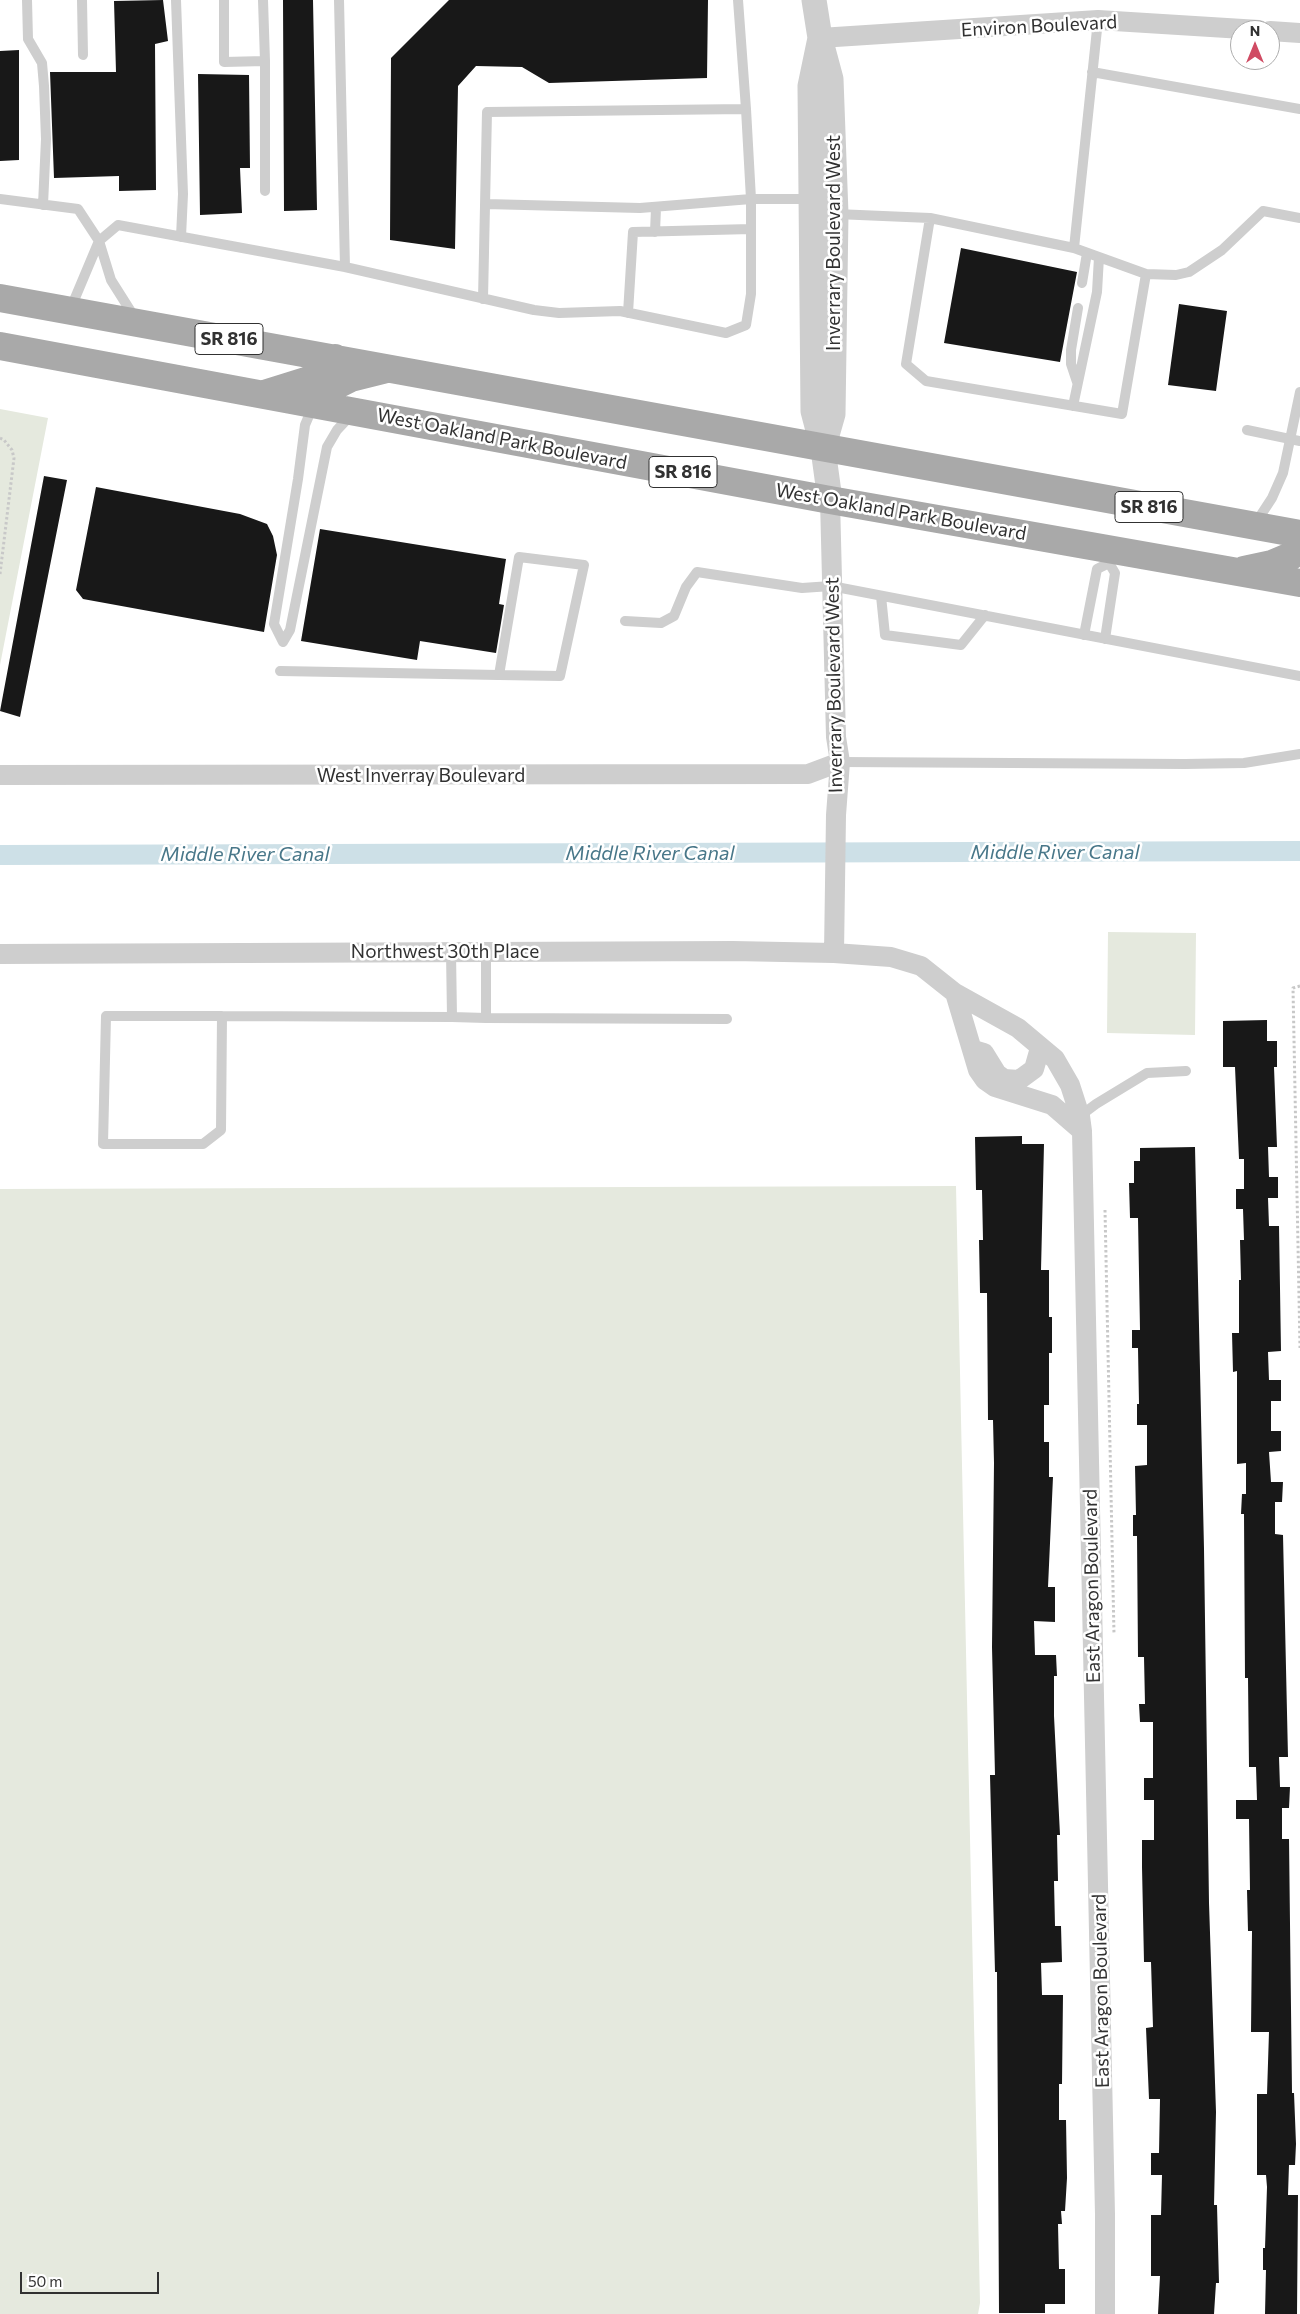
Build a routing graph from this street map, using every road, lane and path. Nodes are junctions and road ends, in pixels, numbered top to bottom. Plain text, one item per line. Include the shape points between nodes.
1 (26, 0) edge
2 (82, 0) edge
3 (176, 0) edge
4 (224, 0) edge
5 (263, 0) edge
6 (339, 0) edge
7 (738, 0) edge
8 (814, 0) edge
9 (1098, 20) junction
10 (1230, 28) edge
11 (1280, 31) edge
12 (1300, 32) edge
13 (820, 38) junction
14 (83, 55) dead end
15 (265, 61) junction
16 (1092, 72) junction
17 (746, 109) junction
18 (1300, 109) edge
19 (265, 191) dead end
20 (0, 199) edge
21 (751, 199) junction
22 (811, 199) junction
23 (42, 204) junction
24 (486, 204) junction
25 (656, 208) junction
26 (836, 214) junction
27 (930, 218) junction
28 (1300, 218) edge
29 (751, 230) junction
30 (655, 232) junction
31 (182, 236) junction
32 (99, 241) junction
33 (1074, 248) junction
34 (1087, 252) junction
35 (1099, 258) junction
36 (345, 267) junction
37 (1146, 274) junction
38 (1082, 283) dead end
39 (0, 298) edge
40 (483, 299) junction
41 (1078, 308) dead end
42 (70, 310) junction
43 (628, 313) junction
44 (139, 323) junction
45 (0, 346) edge
46 (335, 358) junction
47 (389, 368) junction
48 (1077, 383) junction
49 (1300, 392) edge
50 (261, 394) junction
51 (314, 404) junction
52 (1073, 406) junction
53 (355, 411) junction
54 (1248, 430) dead end
55 (0, 438) edge
56 (1295, 440) edge
57 (823, 449) junction
58 (830, 500) junction
59 (1254, 526) junction
60 (1300, 534) edge
61 (1300, 542) edge
62 (1111, 557) junction
63 (1233, 572) junction
64 (0, 574) edge
65 (1300, 583) edge
66 (832, 586) junction
67 (881, 596) junction
68 (985, 615) junction
69 (625, 620) dead end
70 (1084, 635) junction
71 (1105, 639) junction
72 (280, 671) dead end
73 (499, 675) junction
74 (1300, 676) edge
75 (1300, 754) edge
76 (840, 762) junction
77 (0, 775) edge
78 (451, 952) junction
79 (486, 952) junction
80 (834, 952) junction
81 (0, 954) edge
82 (891, 957) joint
83 (1300, 986) edge
84 (955, 994) junction
85 (222, 1016) junction
86 (452, 1018) junction
87 (486, 1018) junction
88 (727, 1019) dead end
89 (1040, 1048) junction
90 (974, 1050) junction
91 (1186, 1071) dead end
92 (1081, 1124) junction
93 (1300, 1348) edge
94 (1104, 2314) edge

1 - 23 lane via 28,39 42,63 44,86 46,139
2 - 14 lane
3 - 31 lane
4 - 15 lane via 224,62
5 - 15 lane
6 - 36 lane
7 - 17 lane
8 - 13 street, Inverrary Boulevard West
9 - 10 street, Environ Boulevard
9 - 13 street, Environ Boulevard
9 - 16 lane
11 - 12 street
13 - 22 street, Inverrary Boulevard West via 810,86
13 - 26 street, Inverrary Boulevard West via 832,78
15 - 19 lane
16 - 18 lane
16 - 33 lane
17 - 21 lane
17 - 24 lane via 488,112
20 - 23 lane
21 - 22 lane
21 - 25 lane
21 - 29 lane
22 - 57 street, Inverrary Boulevard West via 813,411
23 - 32 lane via 78,209
24 - 25 lane
24 - 40 lane
25 - 30 lane
26 - 27 lane
26 - 57 street, Inverrary Boulevard West via 833,414
27 - 33 lane
27 - 52 lane via 906,364 926,381
28 - 37 lane via 1263,211 1222,250 1189,272
29 - 30 lane
29 - 43 lane via 751,294 746,325 726,333
30 - 43 lane via 632,232
31 - 32 lane via 118,224
31 - 36 lane
32 - 42 lane
32 - 44 lane via 111,280
33 - 34 lane
34 - 35 lane
34 - 38 lane
35 - 37 lane
35 - 48 lane via 1097,292
36 - 40 lane
37 - 52 lane via 1122,414
39 - 42 main road, SR 816
40 - 43 lane via 559,313
41 - 48 lane via 1071,350 1071,364
42 - 44 main road, SR 816
44 - 46 main road, SR 816
45 - 50 main road, West Oakland Park Boulevard / SR 816
46 - 47 main road, SR 816
46 - 50 main road via 316,378
47 - 51 main road via 333,386
47 - 57 main road, SR 816
48 - 52 lane
49 - 56 lane
50 - 51 main road, West Oakland Park Boulevard / SR 816
51 - 53 main road, West Oakland Park Boulevard / SR 816
51 - 53 lane via 305,425 274,624 283,642 290,630 326,446 336,430
53 - 58 main road, West Oakland Park Boulevard / SR 816
54 - 56 lane
55 - 64 path via 12,450 14,458
56 - 59 lane via 1272,498
57 - 58 street, Inverrary Boulevard West
57 - 59 main road, SR 816
58 - 62 main road, West Oakland Park Boulevard / SR 816
58 - 66 street, Inverrary Boulevard West
59 - 60 main road, SR 816
61 - 63 main road via 1291,556 1272,564
62 - 63 main road, West Oakland Park Boulevard / SR 816
62 - 70 lane via 1097,569
62 - 71 lane via 1116,572
63 - 65 main road, West Oakland Park Boulevard / SR 816
66 - 67 lane
66 - 69 lane via 802,588 697,572 686,587 674,616 661,623
66 - 76 street, Inverrary Boulevard West via 836,737
67 - 68 lane
67 - 68 lane via 885,635 961,646
68 - 70 lane
70 - 71 lane
71 - 74 lane
72 - 73 lane
73 - 73 lane via 560,676 584,565 519,557
75 - 76 lane via 1244,762 1185,764
76 - 77 street, West Inverray Boulevard via 808,774
76 - 80 street, Inverrary Boulevard West
78 - 79 street, Northwest 30th Place
78 - 81 street, Northwest 30th Place
78 - 86 lane
79 - 80 street, Northwest 30th Place
79 - 87 lane
80 - 82 street, Northwest 30th Place
82 - 84 street, East Aragon Boulevard via 921,966
83 - 93 path via 1293,988
84 - 89 street, East Aragon Boulevard via 1018,1028
84 - 90 street
85 - 85 lane via 106,1016 103,1144 204,1144 221,1130
85 - 86 lane
86 - 87 lane
87 - 88 lane
89 - 90 street via 1034,1069 1019,1080 1004,1079 984,1053
89 - 92 street, East Aragon Boulevard via 1055,1059 1070,1085
90 - 92 street via 978,1070 985,1080 996,1087 1052,1105
91 - 92 lane via 1148,1073 1096,1104
92 - 94 street, East Aragon Boulevard via 1106,2214

